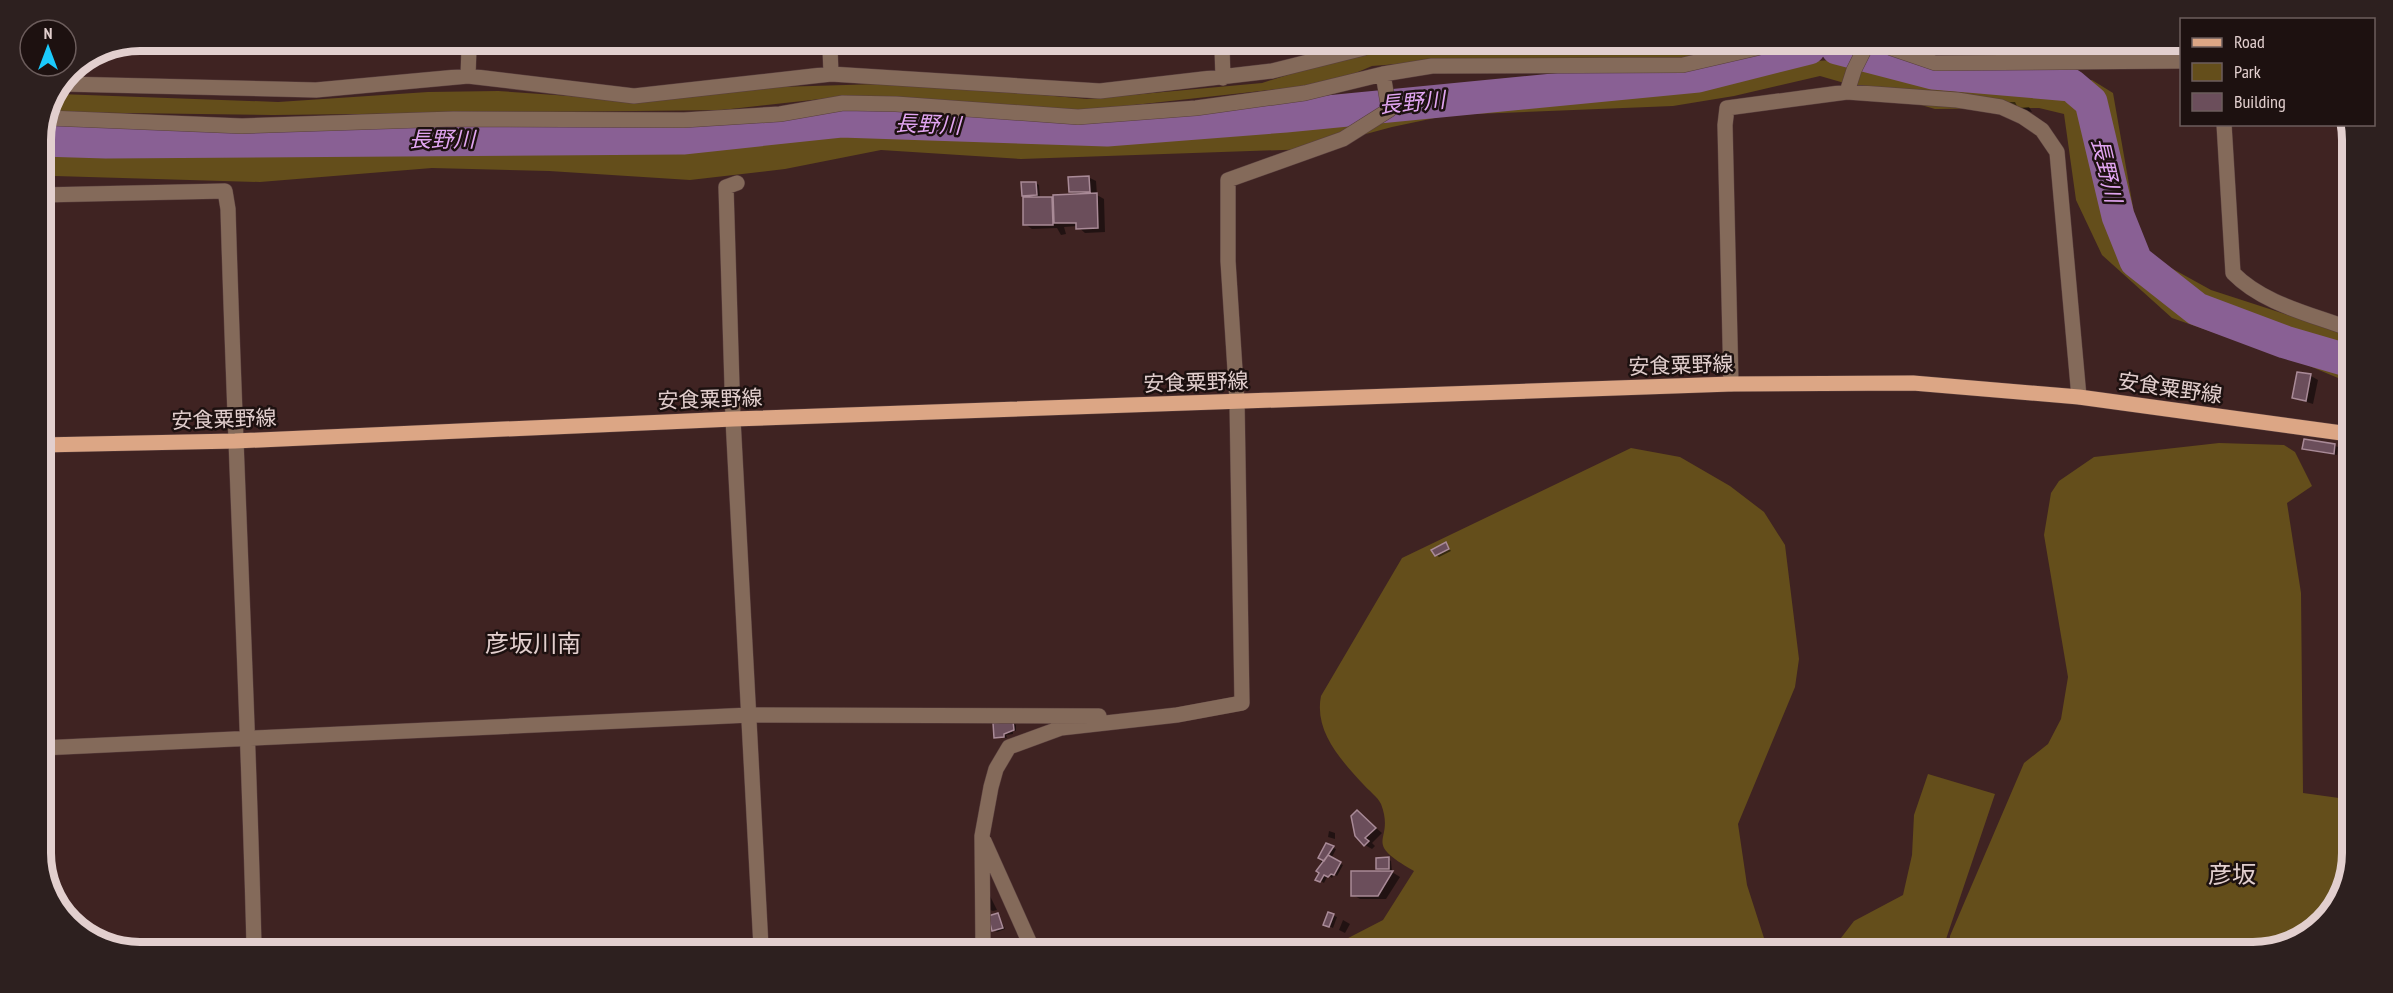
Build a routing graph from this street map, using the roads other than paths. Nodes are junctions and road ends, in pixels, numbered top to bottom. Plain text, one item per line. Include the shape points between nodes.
1 (469, 51) edge
2 (830, 51) edge
3 (1222, 51) edge
4 (1351, 51) edge
5 (1744, 51) edge
6 (1864, 51) edge
7 (1900, 51) edge
8 (2180, 61) edge
9 (831, 74) junction
10 (468, 76) junction
11 (1384, 77) junction
12 (1223, 78) junction
13 (71, 84) edge
14 (1847, 92) junction
15 (54, 118) edge
16 (2224, 126) edge
17 (737, 183) dead end
18 (51, 195) edge
19 (2342, 325) edge
20 (1731, 384) junction
21 (2079, 397) junction
22 (1237, 401) junction
23 (732, 420) junction
24 (2342, 433) edge
25 (235, 441) junction
26 (51, 445) edge
27 (750, 715) junction
28 (1177, 716) junction
29 (249, 740) junction
30 (51, 748) edge
31 (982, 836) junction
32 (254, 942) edge
33 (761, 942) edge
34 (983, 942) edge
35 (1029, 942) edge

1 - 10 street
2 - 9 street
3 - 12 street
4 - 12 street
5 - 11 street via 1683,65 1432,66
6 - 14 street
7 - 8 street via 1935,63
9 - 10 street via 634,96
9 - 12 street via 1100,91
10 - 13 street via 316,90
11 - 15 street via 1207,107 1078,117 843,103 780,114 684,120 453,119 242,126
11 - 22 street via 1389,110 1343,140 1228,180 1228,261
14 - 20 street via 1727,108
14 - 21 street via 2001,107 2042,130 2057,152
16 - 19 street via 2232,273 2264,296
17 - 23 street via 726,187
18 - 25 street via 225,191
20 - 21 main road, 安食粟野線 via 1913,383
20 - 22 main road, 安食粟野線
21 - 24 main road, 安食粟野線
22 - 23 main road, 安食粟野線
22 - 28 street via 1242,703
23 - 25 main road, 安食粟野線
23 - 27 street
25 - 26 main road, 安食粟野線
25 - 29 street
27 - 28 street
27 - 29 street
27 - 33 street
28 - 31 street via 1061,728 1009,747 996,769
29 - 30 street
29 - 32 street
31 - 34 street
31 - 35 street

